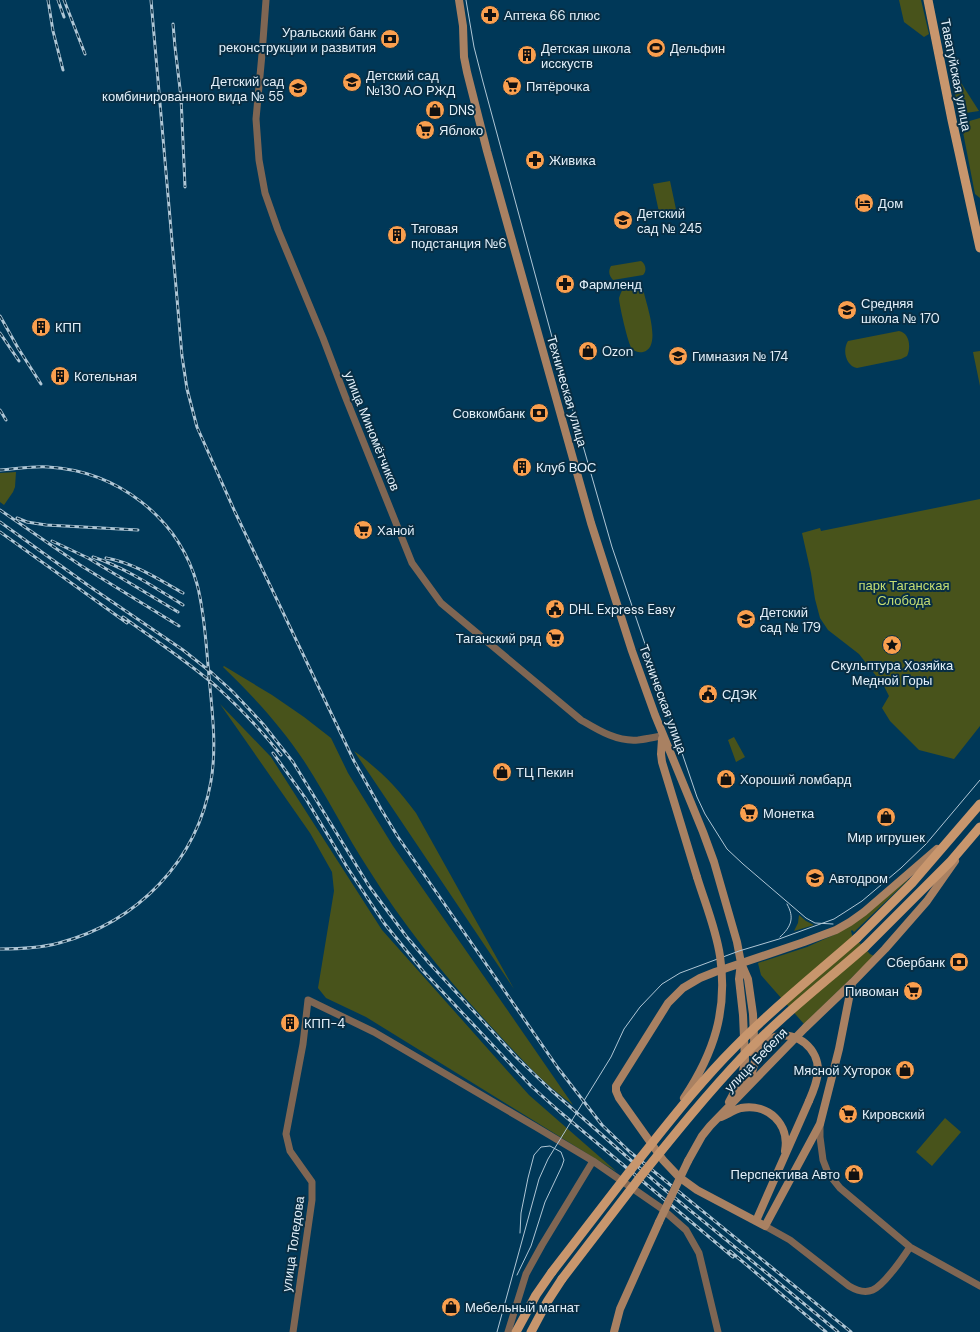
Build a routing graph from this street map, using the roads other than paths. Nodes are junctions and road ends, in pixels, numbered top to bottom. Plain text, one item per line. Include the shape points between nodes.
1 (266, 0) edge
2 (459, 0) edge
3 (928, 0) edge
4 (980, 248) edge
5 (663, 736) junction
6 (980, 804) edge
7 (980, 827) edge
8 (956, 832) junction
9 (969, 841) junction
10 (741, 963) junction
11 (852, 983) junction
12 (731, 1069) junction
13 (742, 1093) junction
14 (722, 1112) junction
15 (668, 1124) junction
16 (820, 1124) junction
17 (710, 1126) junction
18 (783, 1160) junction
19 (593, 1161) junction
20 (756, 1221) junction
21 (765, 1226) junction
22 (910, 1248) junction
23 (980, 1286) edge
24 (293, 1332) edge
25 (508, 1332) edge
26 (516, 1332) edge
27 (531, 1332) edge
28 (614, 1332) edge
29 (718, 1332) edge

1 - 5 street, улица Миномётчиков via 256,119 265,193 412,563 441,603 581,720 618,738 637,740
2 - 5 main road, Техническая улица via 464,57 487,152 594,534
3 - 4 main road, Таватуйская улица
5 - 10 main road, Техническая улица via 714,862
5 - 15 main road, bridge via 662,762 714,931 720,955 722,982 719,1025 707,1059
6 - 8 main road
7 - 9 main road, улица Бебеля
8 - 10 main road via 908,876 850,922 836,930
8 - 15 main road, bridge via 912,884 857,938 746,1036 705,1079
9 - 11 main road, улица Бебеля via 927,901
9 - 12 main road, улица Бебеля, bridge via 865,947 802,1000
10 - 13 main road, Техническая улица via 748,979 755,1061 750,1080
10 - 14 main road, Техническая улица via 739,979 744,1068 736,1089
10 - 20 main road via 689,984 668,1003 616,1086 616,1092 663,1160 678,1177
11 - 13 main road, улица Бебеля
11 - 16 main road
12 - 18 main road, bridge via 775,1037 793,1036 802,1040 814,1052 818,1070 814,1088
12 - 27 main road, улица Бебеля, bridge via 677,1131 562,1279
13 - 14 main road, улица Бебеля
14 - 17 main road, улица Бебеля
15 - 26 main road, bridge via 552,1272
16 - 21 main road
16 - 22 street via 823,1160 832,1179
17 - 18 main road via 721,1117 741,1108 760,1109 776,1118 785,1133
17 - 28 main road, улица Бебеля, bridge via 688,1161 659,1222 620,1309
18 - 20 main road
19 - 24 street, улица Толедова via 374,1032 308,1000 303,1044 286,1134 290,1151 312,1182 312,1200
19 - 25 street via 526,1274
19 - 29 street via 656,1204 686,1230 699,1253
20 - 21 main road
21 - 22 street via 790,1240 859,1291 871,1291 882,1285
22 - 23 street

